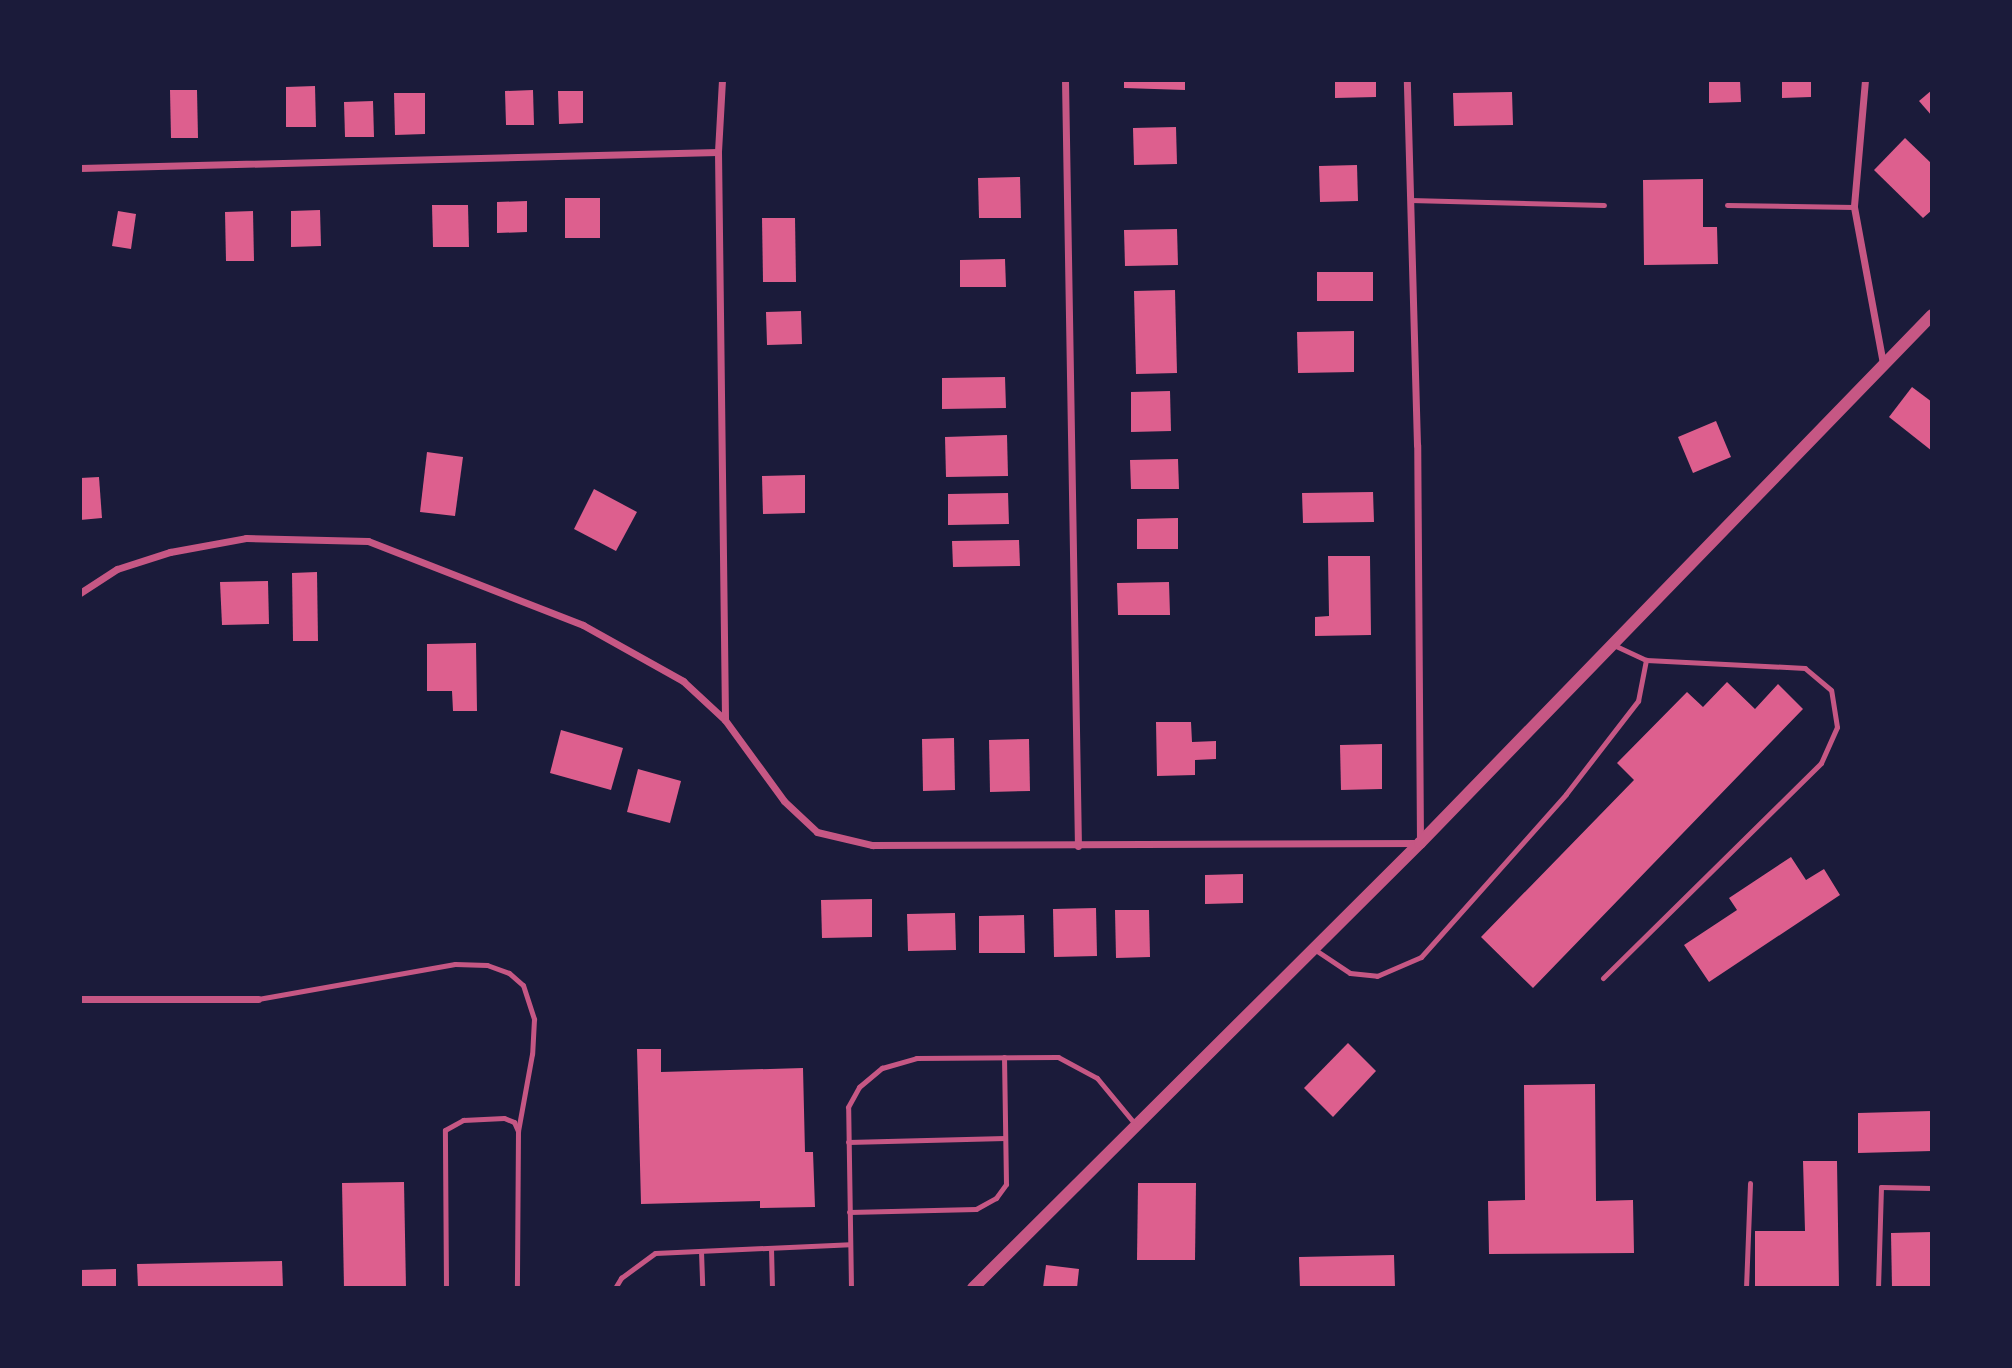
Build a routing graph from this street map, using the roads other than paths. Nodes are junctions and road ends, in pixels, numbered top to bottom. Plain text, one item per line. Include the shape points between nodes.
1 (722, 80) edge
2 (1065, 80) edge
3 (1407, 80) edge
4 (1865, 80) edge
5 (718, 152) junction
6 (80, 168) edge
7 (1410, 200) junction
8 (1604, 205) dead end
9 (1727, 205) dead end
10 (1854, 207) junction
11 (1931, 315) edge
12 (1883, 364) junction
13 (80, 593) edge
14 (1612, 644) junction
15 (1646, 660) junction
16 (725, 720) junction
17 (1420, 843) junction
18 (1078, 846) junction
19 (1314, 949) junction
20 (1603, 978) dead end
21 (80, 999) edge
22 (258, 999) joint
23 (1003, 1057) junction
24 (1136, 1125) junction
25 (518, 1131) junction
26 (1005, 1138) junction
27 (848, 1142) junction
28 (1750, 1183) dead end
29 (1931, 1188) edge
30 (849, 1212) junction
31 (850, 1244) junction
32 (771, 1248) junction
33 (701, 1251) junction
34 (446, 1287) edge
35 (517, 1287) edge
36 (615, 1287) edge
37 (702, 1287) edge
38 (772, 1287) edge
39 (851, 1287) edge
40 (973, 1287) edge
41 (1746, 1287) edge
42 (1878, 1287) edge

1 - 5 street
2 - 18 street
3 - 7 street
4 - 10 street
5 - 6 street
5 - 16 street
7 - 8 lane
7 - 17 street
9 - 10 lane
10 - 12 street
11 - 12 street
12 - 14 street
13 - 16 street via 117,569 170,552 233,541 368,541 583,625 683,681
14 - 15 lane
14 - 17 street
15 - 19 lane via 1638,701 1566,793 1421,957 1377,976 1350,973
15 - 20 lane via 1805,668 1831,690 1837,727 1821,763
16 - 18 street via 784,801 817,832 872,845
17 - 18 street
17 - 19 street
19 - 24 street
21 - 22 street
22 - 25 lane via 455,964 487,965 509,973 523,985 534,1019 533,1054
23 - 24 lane via 1058,1057 1078,1065 1097,1078
23 - 26 lane
23 - 27 lane via 916,1058 882,1068 859,1087 848,1107
24 - 40 street
25 - 34 lane via 514,1122 505,1118 463,1120 445,1130
25 - 35 lane
26 - 27 lane
26 - 30 lane via 1006,1184 996,1198 976,1209
27 - 30 lane
28 - 41 lane
29 - 42 lane via 1881,1187
30 - 31 lane
31 - 32 lane
31 - 39 lane
32 - 33 lane
32 - 38 lane
33 - 36 lane via 655,1253
33 - 37 lane

